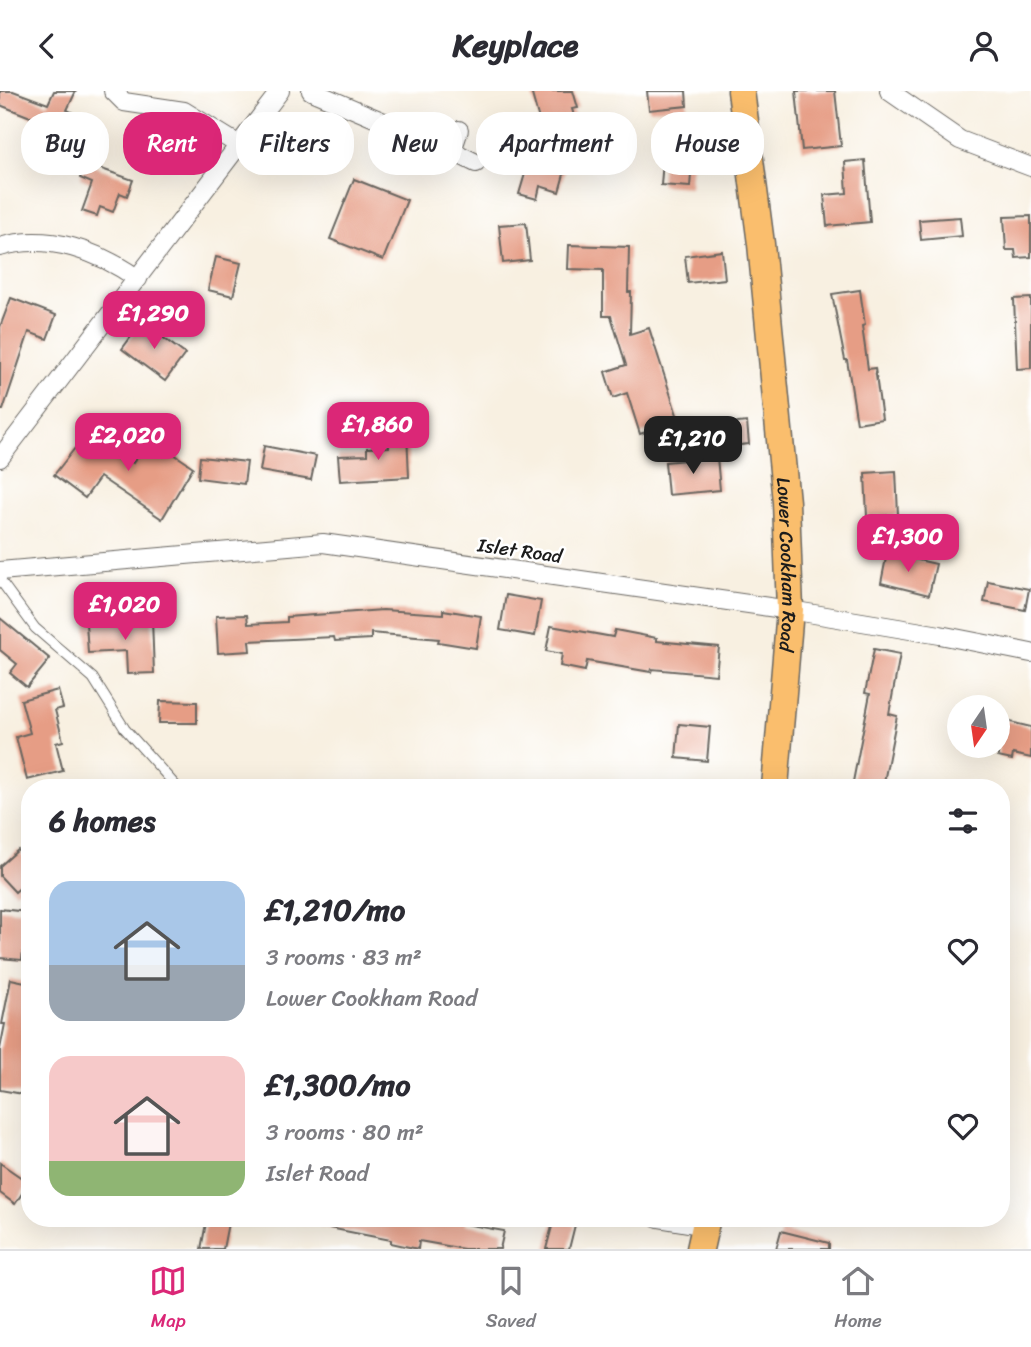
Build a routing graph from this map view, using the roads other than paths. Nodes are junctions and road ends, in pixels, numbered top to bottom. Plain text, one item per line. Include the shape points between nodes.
1 (113, 91) edge
2 (280, 91) edge
3 (311, 91) edge
4 (741, 91) edge
5 (889, 91) edge
6 (264, 112) edge
7 (368, 115) edge
8 (236, 143) edge
9 (236, 149) edge
10 (462, 156) edge
11 (475, 163) dead end
12 (1031, 167) edge
13 (0, 247) edge
14 (138, 279) junction
15 (0, 458) edge
16 (0, 571) edge
17 (0, 580) edge
18 (790, 610) junction
19 (1031, 653) edge
20 (170, 779) edge
21 (776, 779) edge

1 - 8 street via 124,102 184,111
2 - 6 street
3 - 7 street
4 - 18 main road, Lower Cookham Road via 786,502
5 - 12 street via 960,140
9 - 14 street
10 - 11 street
13 - 14 street via 15,242 54,242 115,262
14 - 15 street
16 - 18 street, Islet Road via 323,543
17 - 20 lane via 35,628 93,678 125,729
18 - 19 street, Islet Road
18 - 21 main road, Lower Cookham Road

